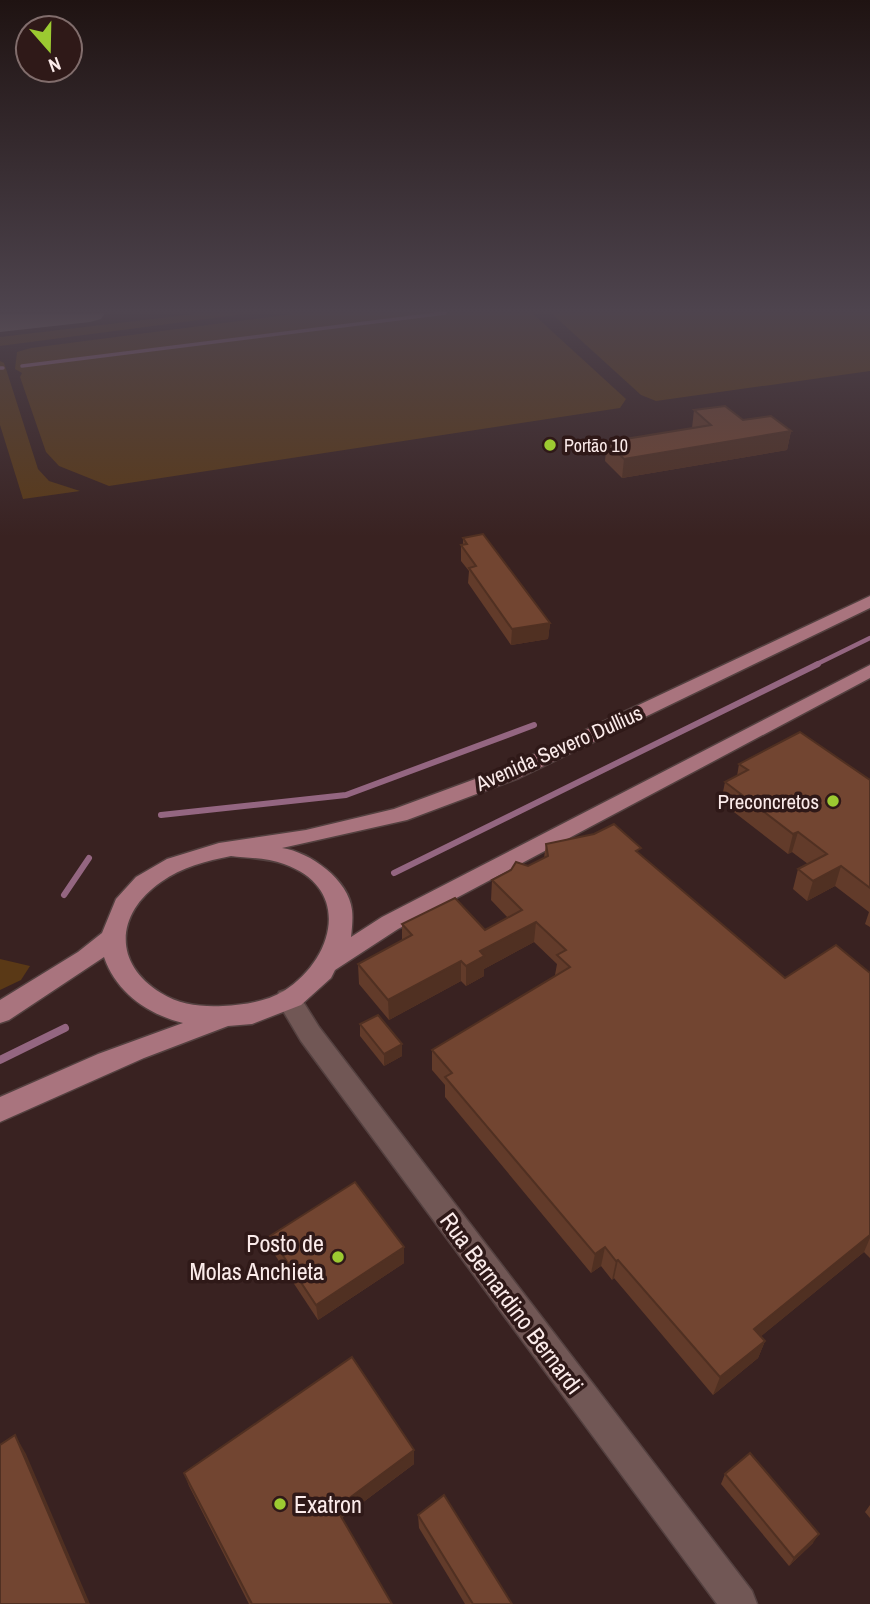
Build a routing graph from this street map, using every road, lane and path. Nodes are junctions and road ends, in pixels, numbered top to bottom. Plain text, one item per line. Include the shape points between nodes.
1 (870, 601) edge
2 (870, 671) edge
3 (231, 848) junction
4 (113, 937) junction
5 (330, 963) junction
6 (288, 999) junction
7 (0, 1013) edge
8 (235, 1016) junction
9 (0, 1110) edge
10 (739, 1604) edge

1 - 3 main road, Avenida Severo Dullius via 512,774 398,815 306,838
2 - 5 main road via 390,923
3 - 4 main road via 198,854 142,884 122,909
3 - 5 main road via 287,854 328,881 340,899 344,921 341,942
4 - 7 main road
4 - 8 main road via 120,971 153,1003 178,1013
5 - 6 main road
6 - 8 main road
6 - 10 street, Rua Bernardino Bernardi
8 - 9 main road via 140,1048

